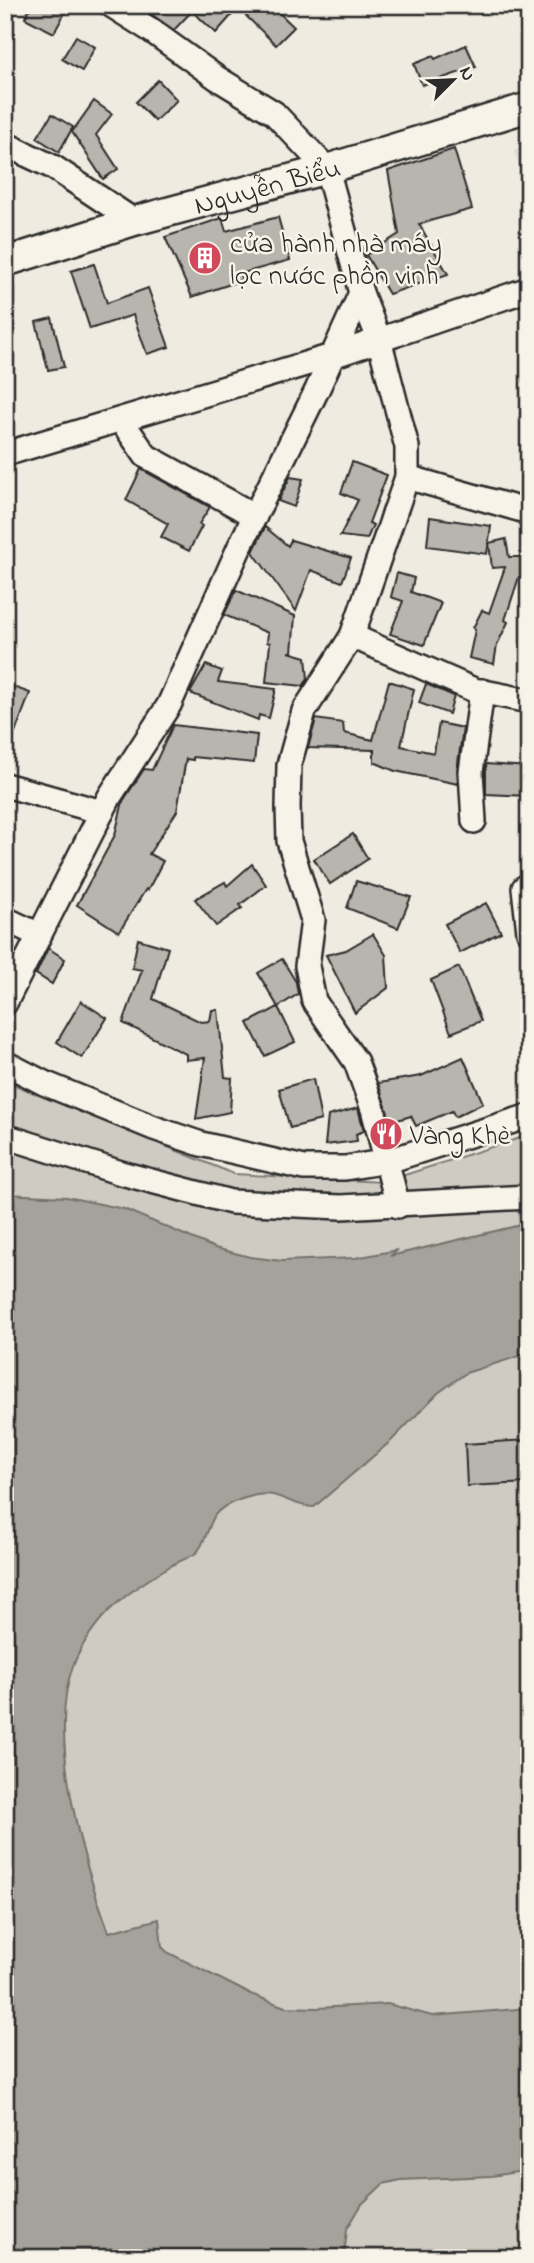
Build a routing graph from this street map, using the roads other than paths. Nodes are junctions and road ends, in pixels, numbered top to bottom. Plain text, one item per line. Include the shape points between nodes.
1 (111, 5) edge
2 (529, 107) edge
3 (5, 144) edge
4 (327, 169) junction
5 (134, 220) junction
6 (5, 262) edge
7 (529, 289) edge
8 (361, 293) junction
9 (379, 339) junction
10 (332, 356) junction
11 (121, 420) junction
12 (5, 454) edge
13 (407, 477) junction
14 (529, 512) edge
15 (255, 516) junction
16 (352, 636) junction
17 (482, 691) junction
18 (529, 701) edge
19 (5, 785) edge
20 (102, 812) junction
21 (474, 821) dead end
22 (524, 888) dead end
23 (5, 919) edge
24 (529, 932) edge
25 (39, 935) junction
26 (5, 1003) edge
27 (5, 1063) edge
28 (529, 1116) edge
29 (5, 1136) edge
30 (388, 1161) junction
31 (529, 1197) edge
32 (398, 1206) junction

1 - 4 street via 274,113
2 - 4 street, Nguyễn Biểu
3 - 5 street via 53,167
4 - 5 street, Nguyễn Biểu
4 - 8 street
5 - 6 street, Nguyễn Biểu
7 - 9 street
8 - 9 street
8 - 10 street
9 - 10 street
9 - 13 street via 407,447
10 - 11 street
10 - 15 street
11 - 12 street
11 - 15 street via 146,456
13 - 14 street
13 - 16 street
15 - 20 street via 169,705
16 - 17 street
16 - 30 street via 304,711 289,765 289,841 313,920 307,966 314,1001 356,1062
17 - 18 street
17 - 21 street via 471,772
19 - 20 street
20 - 25 street
22 - 24 street
23 - 25 street
25 - 26 street
27 - 30 street via 80,1098 201,1144 304,1168
28 - 30 street
29 - 32 street via 231,1202
30 - 32 street
31 - 32 street

